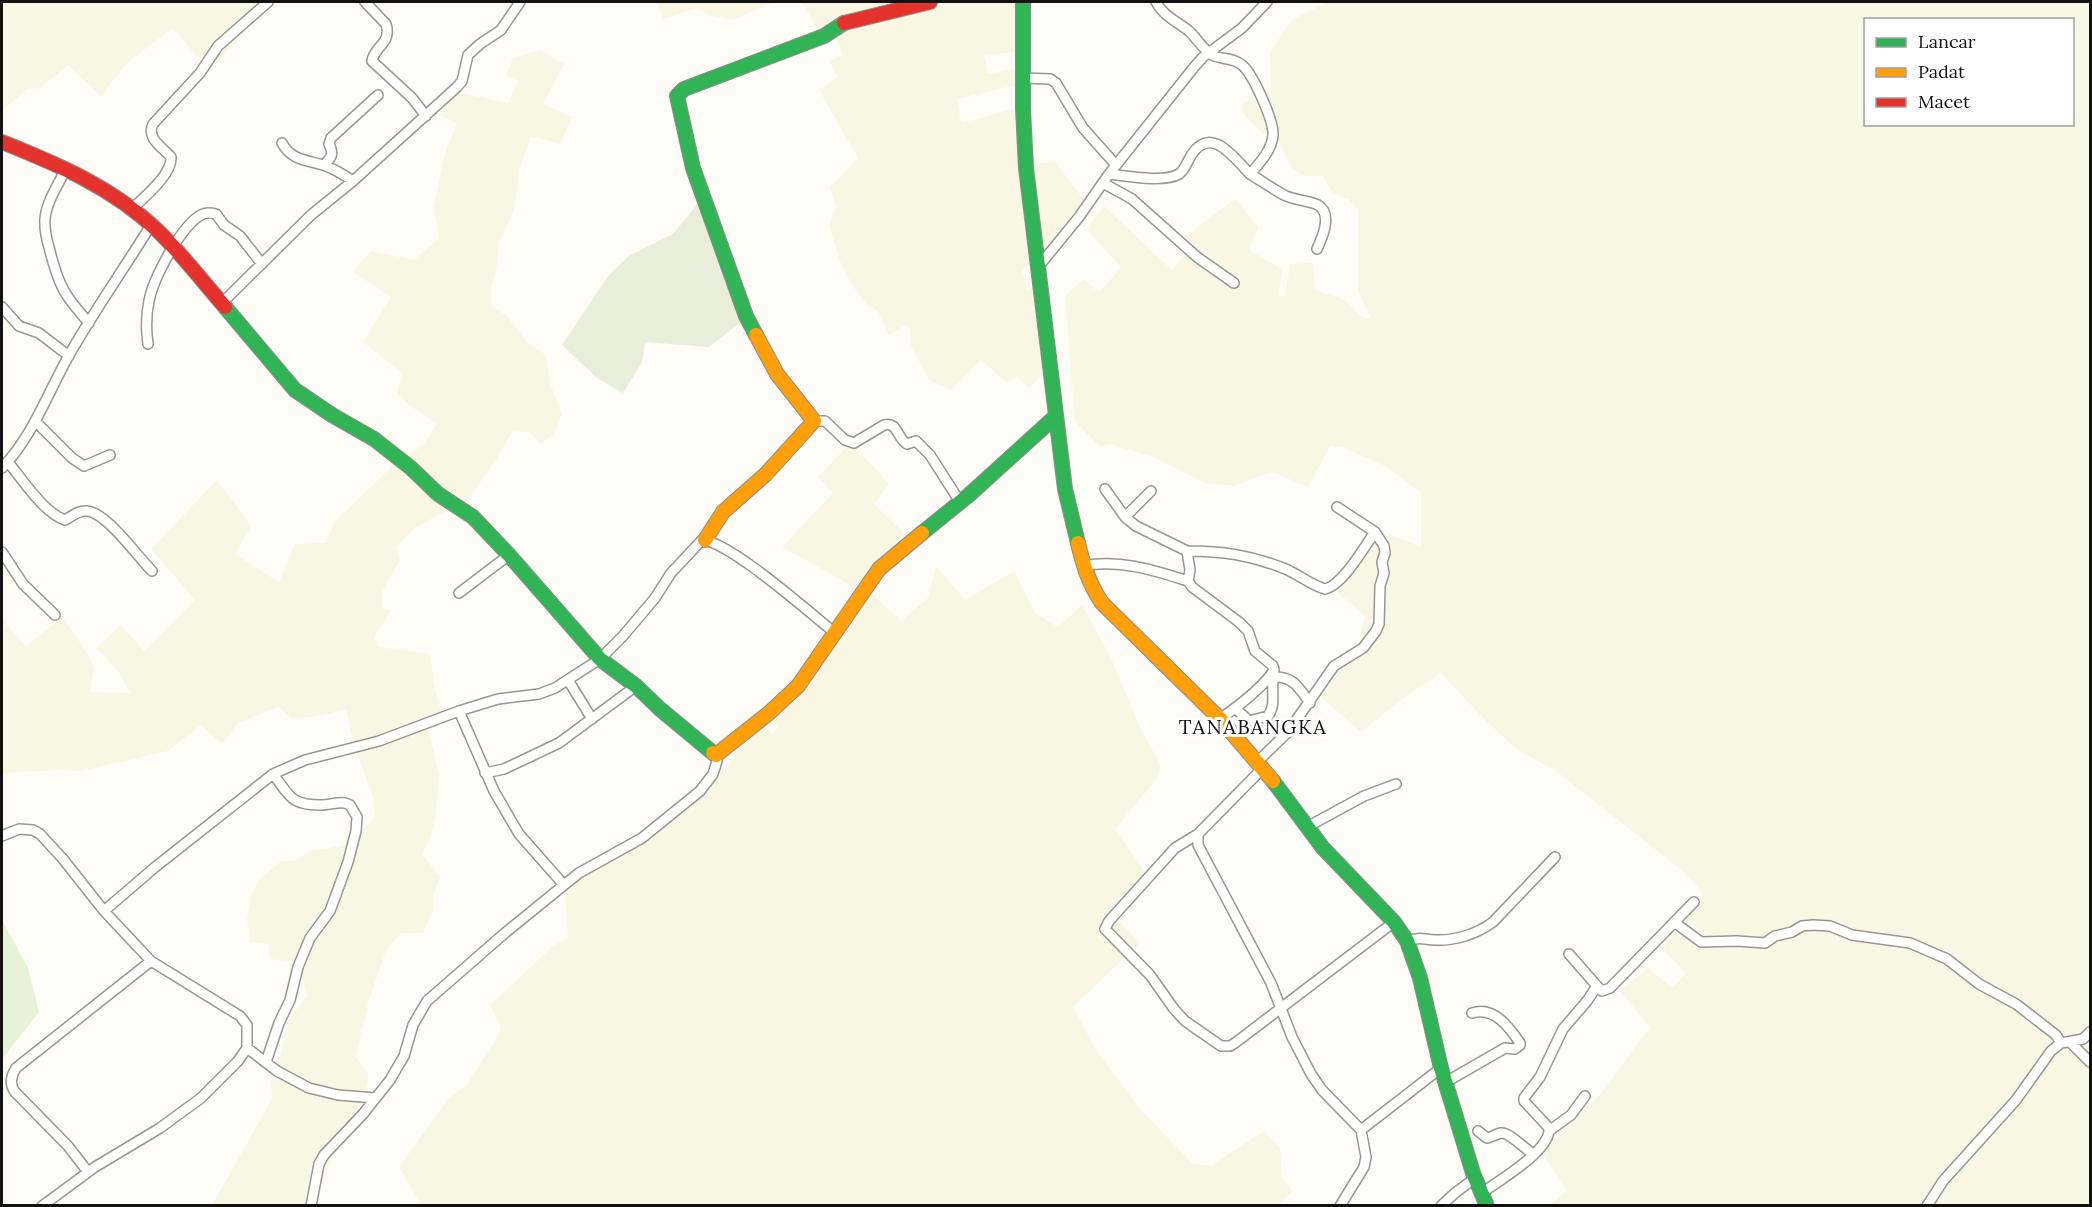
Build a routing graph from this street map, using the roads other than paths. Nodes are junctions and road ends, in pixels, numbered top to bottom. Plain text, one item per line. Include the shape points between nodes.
1 (268, 2) edge
2 (365, 2) edge
3 (520, 2) edge
4 (930, 2) edge
5 (1023, 2) edge
6 (1156, 2) edge
7 (1267, 2) edge
8 (1209, 53) junction
9 (1023, 78) junction
10 (378, 95) dead end
11 (426, 116) junction
12 (2, 142) edge
13 (282, 143) dead end
14 (324, 165) junction
15 (1116, 165) junction
16 (66, 168) junction
17 (1109, 174) junction
18 (1250, 174) junction
19 (353, 181) junction
20 (1103, 183) junction
21 (132, 209) junction
22 (151, 225) junction
23 (172, 246) junction
24 (1317, 249) dead end
25 (262, 264) junction
26 (1040, 266) junction
27 (1234, 283) dead end
28 (222, 303) junction
29 (2, 308) edge
30 (89, 323) junction
31 (148, 344) dead end
32 (69, 356) junction
33 (1056, 416) junction
34 (36, 421) junction
35 (814, 421) junction
36 (110, 455) dead end
37 (5, 465) edge
38 (1105, 489) dead end
39 (1152, 491) dead end
40 (960, 502) junction
41 (1337, 507) dead end
42 (1125, 516) junction
43 (1375, 532) junction
44 (705, 540) junction
45 (1187, 551) junction
46 (2, 552) edge
47 (509, 555) junction
48 (1083, 566) junction
49 (152, 571) dead end
50 (1188, 580) junction
51 (459, 593) dead end
52 (56, 615) dead end
53 (835, 633) junction
54 (600, 659) junction
55 (1272, 676) junction
56 (568, 680) junction
57 (636, 686) junction
58 (1310, 703) junction
59 (1235, 708) junction
60 (459, 711) junction
61 (592, 719) junction
62 (1220, 719) junction
63 (717, 755) junction
64 (1260, 765) junction
65 (485, 773) junction
66 (273, 774) junction
67 (1396, 784) dead end
68 (1307, 827) junction
69 (1198, 834) junction
70 (2, 836) edge
71 (1555, 857) dead end
72 (564, 885) junction
73 (1694, 902) dead end
74 (104, 911) junction
75 (1394, 922) junction
76 (1674, 922) junction
77 (1407, 941) junction
78 (1569, 954) dead end
79 (151, 961) junction
80 (1597, 987) junction
81 (1282, 1009) junction
82 (1472, 1013) dead end
83 (2091, 1032) edge
84 (2066, 1043) junction
85 (247, 1048) junction
86 (266, 1062) junction
87 (2091, 1062) edge
88 (1441, 1068) junction
89 (1446, 1082) junction
90 (1585, 1096) dead end
91 (376, 1098) junction
92 (1361, 1130) junction
93 (1478, 1131) dead end
94 (1549, 1131) junction
95 (1534, 1154) junction
96 (88, 1172) junction
97 (1475, 1178) junction
98 (1484, 1199) edge
99 (42, 1206) edge
100 (311, 1206) edge
101 (1340, 1206) edge
102 (1441, 1206) edge
103 (1927, 1206) edge

1 - 21 street via 225,39 153,124 151,136 171,157 171,163
2 - 11 street via 388,28 372,61
3 - 11 street via 501,30 468,56 462,81
4 - 35 street via 840,24 824,36 684,89 677,96 693,168 746,316 777,374
5 - 9 street
6 - 8 street via 1166,16 1191,33
7 - 8 street
8 - 15 street
8 - 18 street via 1238,62 1252,76 1273,127 1270,145
9 - 15 street via 1050,79 1056,84 1083,128
9 - 26 street via 1026,168
10 - 14 street via 331,138 332,157
11 - 19 street
12 - 16 street
13 - 14 street via 301,160
14 - 19 street
15 - 17 street
16 - 21 street
16 - 30 street via 48,207 46,237 64,294
17 - 18 street via 1163,178 1175,175 1183,171 1198,146 1212,142 1225,149
17 - 20 street
18 - 24 street via 1324,211 1325,230
19 - 25 street via 311,215
20 - 26 street
20 - 27 street via 1132,199 1197,257
21 - 22 street
22 - 23 street
22 - 30 street
23 - 25 street via 200,215 215,213
23 - 28 street
23 - 31 street via 149,300
25 - 28 street
26 - 33 street
28 - 47 street via 295,390 374,439 438,494 473,517
29 - 32 street via 19,326 39,333
30 - 32 street
32 - 34 street
33 - 40 street
33 - 48 street via 1065,489
34 - 36 street via 84,466
34 - 37 street
35 - 40 street via 825,421 845,440 854,442 884,425 894,426 903,442 916,441 930,455
35 - 44 street via 766,474 723,512
37 - 49 street via 58,518 95,513
38 - 42 street
39 - 42 street
40 - 53 street via 879,569
41 - 43 street
42 - 45 street via 1136,526
43 - 45 street via 1339,581 1325,589 1285,568 1255,559 1221,551
43 - 58 street via 1385,550 1376,631 1359,651 1334,666
44 - 53 street via 768,578
44 - 54 street via 697,542 637,621
45 - 50 street
46 - 52 street via 23,584
47 - 51 street
47 - 54 street
48 - 50 street via 1121,564
48 - 62 street via 1102,603
50 - 55 street via 1192,588 1248,630 1255,651 1273,666
53 - 63 street via 788,697
54 - 56 street
54 - 57 street
55 - 58 street via 1289,679
55 - 59 street
55 - 59 street via 1274,704 1268,716 1249,721
56 - 60 street via 546,692 498,699
56 - 61 street
57 - 61 street
57 - 63 street
58 - 64 street
59 - 62 street
60 - 65 street
60 - 66 street
61 - 65 street via 558,742 504,769
62 - 64 street
63 - 72 street via 713,774 700,791 642,838
64 - 68 street
64 - 69 street
65 - 72 street via 519,834
66 - 74 street
66 - 86 street via 294,801 345,803 355,811 358,822 335,899 310,938
67 - 68 street via 1364,796
68 - 75 street
69 - 81 street via 1200,850
69 - 81 street via 1175,848 1109,921 1107,933 1150,975 1180,1016 1221,1046 1230,1047
70 - 74 street via 19,830 40,834
71 - 77 street via 1485,927 1459,938 1421,937
72 - 91 street via 427,1000 413,1024 400,1064
73 - 76 street
74 - 79 street
75 - 77 street
75 - 81 street
76 - 80 street via 1610,988 1602,991
76 - 84 street via 1701,942 1765,943 1775,936 1813,925 1910,943 1947,959 1978,984 2016,1004
77 - 88 street
78 - 80 street
79 - 85 street via 235,1011 247,1025
79 - 96 street via 16,1068 12,1076 11,1088
80 - 94 street via 1563,1029 1540,1077 1524,1098
81 - 92 street via 1311,1074
82 - 89 street via 1494,1015 1509,1027 1520,1045 1505,1048
83 - 84 street via 2083,1039
84 - 87 street
84 - 103 street via 2050,1051 2016,1100 1943,1181
85 - 86 street
85 - 96 street via 201,1098
86 - 91 street via 321,1092
88 - 89 street
88 - 92 street
89 - 97 street
90 - 94 street via 1571,1115
91 - 100 street via 324,1155 316,1173
92 - 101 street via 1364,1167
93 - 95 street via 1487,1138 1507,1134
94 - 95 street
95 - 98 street
96 - 99 street
97 - 98 street
97 - 102 street

